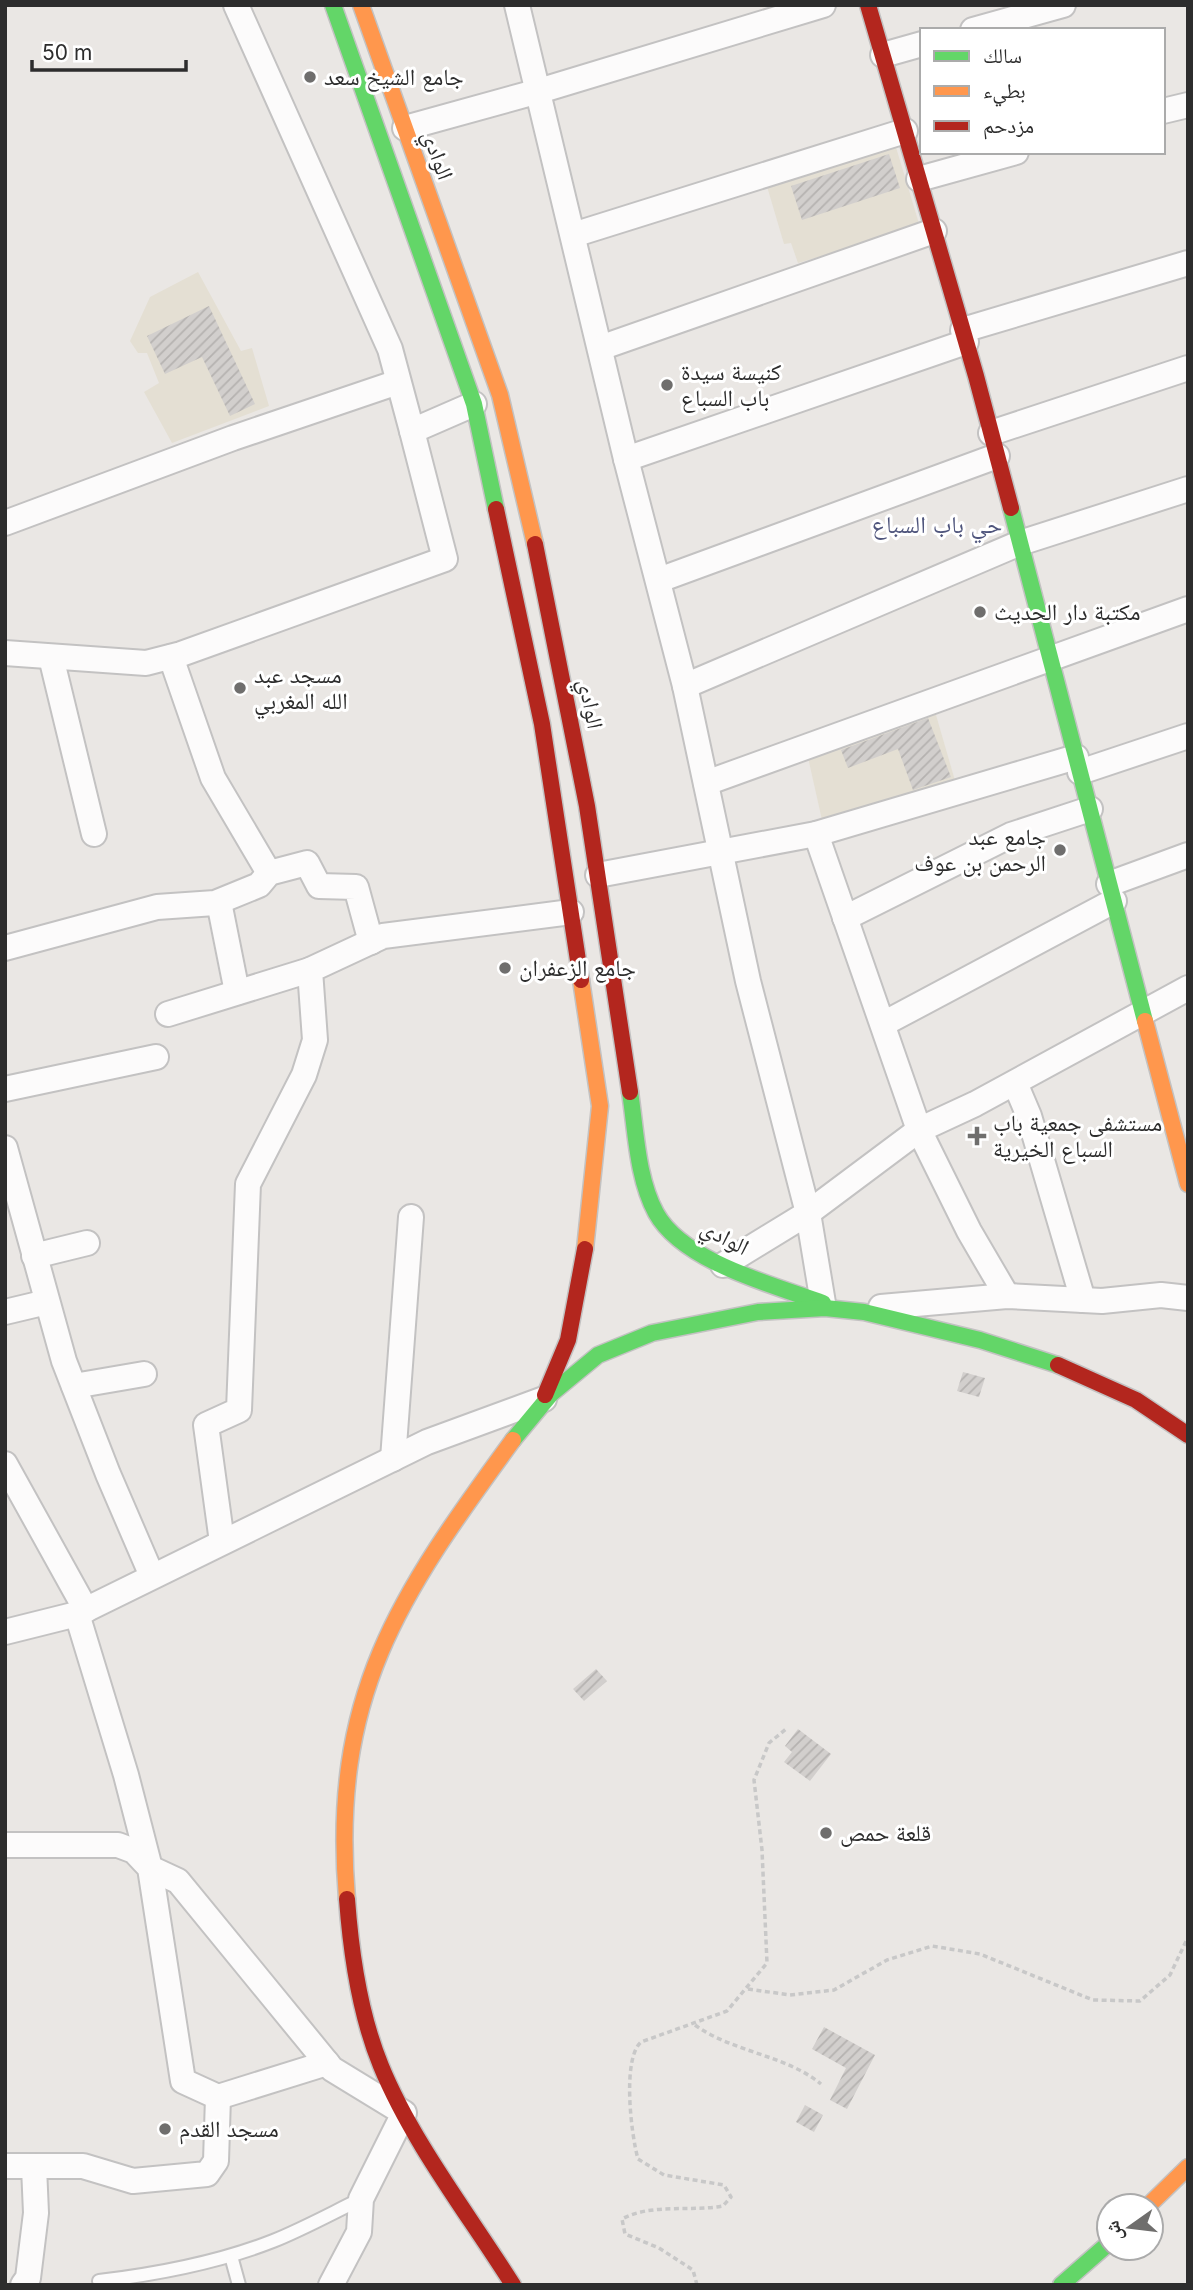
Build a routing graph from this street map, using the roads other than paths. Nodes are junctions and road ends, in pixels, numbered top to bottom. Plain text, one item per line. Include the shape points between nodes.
1 (236, 5) edge
2 (333, 5) edge
3 (361, 5) edge
4 (517, 5) edge
5 (823, 5) edge
6 (868, 5) edge
7 (1063, 5) edge
8 (980, 28) edge
9 (920, 45) edge
10 (883, 55) junction
11 (539, 91) junction
12 (1188, 105) edge
13 (1165, 111) edge
14 (405, 128) junction
15 (905, 131) junction
16 (1009, 154) edge
17 (919, 179) junction
18 (934, 231) junction
19 (573, 235) junction
20 (1188, 263) edge
21 (965, 336) junction
22 (600, 348) junction
23 (1188, 368) edge
24 (398, 382) junction
25 (474, 404) junction
26 (412, 431) junction
27 (994, 444) junction
28 (626, 459) junction
29 (1188, 489) edge
30 (5, 523) edge
31 (1020, 543) junction
32 (659, 580) junction
33 (1188, 610) edge
34 (5, 653) edge
35 (1050, 656) junction
36 (51, 657) junction
37 (171, 657) junction
38 (685, 686) junction
39 (1188, 736) edge
40 (1078, 764) junction
41 (706, 783) junction
42 (1090, 809) junction
43 (94, 834) dead end
44 (816, 834) junction
45 (721, 853) junction
46 (1188, 855) edge
47 (270, 873) junction
48 (598, 875) junction
49 (1112, 892) junction
50 (219, 902) junction
51 (571, 912) junction
52 (845, 918) junction
53 (371, 942) junction
54 (5, 948) edge
55 (310, 970) junction
56 (1188, 988) edge
57 (237, 992) junction
58 (1143, 1013) junction
59 (168, 1014) dead end
60 (883, 1024) junction
61 (156, 1057) dead end
62 (1015, 1083) junction
63 (5, 1089) edge
64 (919, 1130) junction
65 (5, 1148) edge
66 (1188, 1184) edge
67 (808, 1213) junction
68 (411, 1217) dead end
69 (87, 1243) dead end
70 (34, 1256) junction
71 (723, 1265) junction
72 (1007, 1296) junction
73 (1188, 1297) edge
74 (1083, 1300) junction
75 (47, 1302) junction
76 (823, 1303) junction
77 (851, 1309) junction
78 (5, 1312) edge
79 (144, 1374) dead end
80 (74, 1387) junction
81 (544, 1398) junction
82 (1188, 1435) edge
83 (393, 1459) junction
84 (5, 1464) edge
85 (222, 1542) junction
86 (152, 1577) junction
87 (81, 1612) junction
88 (5, 1632) edge
89 (5, 1844) edge
90 (150, 1868) junction
91 (327, 2063) junction
92 (218, 2097) junction
93 (404, 2113) junction
94 (5, 2166) edge
95 (34, 2166) junction
96 (1188, 2168) edge
97 (1163, 2192) edge
98 (361, 2199) junction
99 (1095, 2255) edge
100 (232, 2256) junction
101 (99, 2281) dead end
102 (23, 2285) edge
103 (239, 2285) edge
104 (331, 2285) edge
105 (513, 2285) edge
106 (1061, 2285) edge

1 - 24 street via 390,349
2 - 25 main road
3 - 14 main road, الوادي
4 - 11 street
5 - 11 street
6 - 10 main road
7 - 8 street
9 - 10 street
10 - 15 main road
11 - 14 street
11 - 19 street
12 - 13 street
14 - 48 main road, الوادي via 500,395 549,606
15 - 17 main road
15 - 19 street
16 - 17 street
17 - 18 main road
18 - 21 main road
18 - 22 street
19 - 22 street
20 - 21 street
21 - 27 main road
21 - 28 street
22 - 28 street
23 - 27 street
24 - 26 street
24 - 30 street
25 - 26 street
25 - 51 main road via 542,724
26 - 37 street via 445,559
27 - 31 main road
27 - 32 street
28 - 32 street
29 - 31 street
31 - 35 main road
31 - 38 street
32 - 38 street
33 - 35 street
34 - 36 street
35 - 40 main road
35 - 41 street
36 - 37 street via 146,663
36 - 43 street
37 - 47 street via 213,778
38 - 41 street
39 - 40 street
40 - 42 main road
40 - 44 street
41 - 45 street
42 - 49 main road
42 - 52 street via 1011,835
44 - 45 street
44 - 52 street
45 - 48 street
45 - 67 street via 748,981
46 - 49 street
47 - 50 street via 259,885
47 - 53 street via 307,863 319,886 356,887
48 - 71 main road, الوادي via 643,1176 658,1217 675,1236
49 - 58 main road
49 - 60 street
50 - 54 street via 158,907
50 - 57 street
51 - 53 street via 383,936
51 - 81 main road via 600,1106 589,1228 568,1340
52 - 60 street
53 - 55 street
55 - 57 street
55 - 85 street via 315,1040 304,1075 248,1184 239,1410 206,1425
56 - 58 street
57 - 59 street
58 - 62 street
58 - 66 main road
60 - 64 street
61 - 63 street
62 - 64 street
62 - 74 street
64 - 67 street
64 - 72 street
65 - 70 street
67 - 71 street
67 - 76 street
68 - 83 street
69 - 70 street
70 - 75 street
71 - 76 main road, الوادي
72 - 74 street
72 - 77 street
73 - 74 street
75 - 78 street
75 - 80 street
76 - 77 main road, الوادي
77 - 81 main road via 724,1318 638,1337 597,1356
77 - 82 main road via 990,1342 1109,1386
79 - 80 street
80 - 86 street
81 - 83 street
81 - 93 main road via 476,1489 411,1589 384,1641 352,1735 346,1812 350,1933 379,2061
83 - 85 street
84 - 87 street
85 - 86 street
86 - 87 street
87 - 88 street
87 - 90 street
89 - 90 street via 118,1845 134,1850
90 - 91 street via 178,1881
90 - 92 street via 183,2081
91 - 92 street
91 - 93 street
92 - 95 street via 216,2161 207,2174 133,2181 83,2166
93 - 98 street
93 - 105 main road
94 - 95 street
95 - 102 street via 36,2213 28,2278
96 - 97 main road
98 - 100 lane
98 - 104 street via 359,2232
99 - 106 main road
100 - 101 lane
100 - 103 lane

